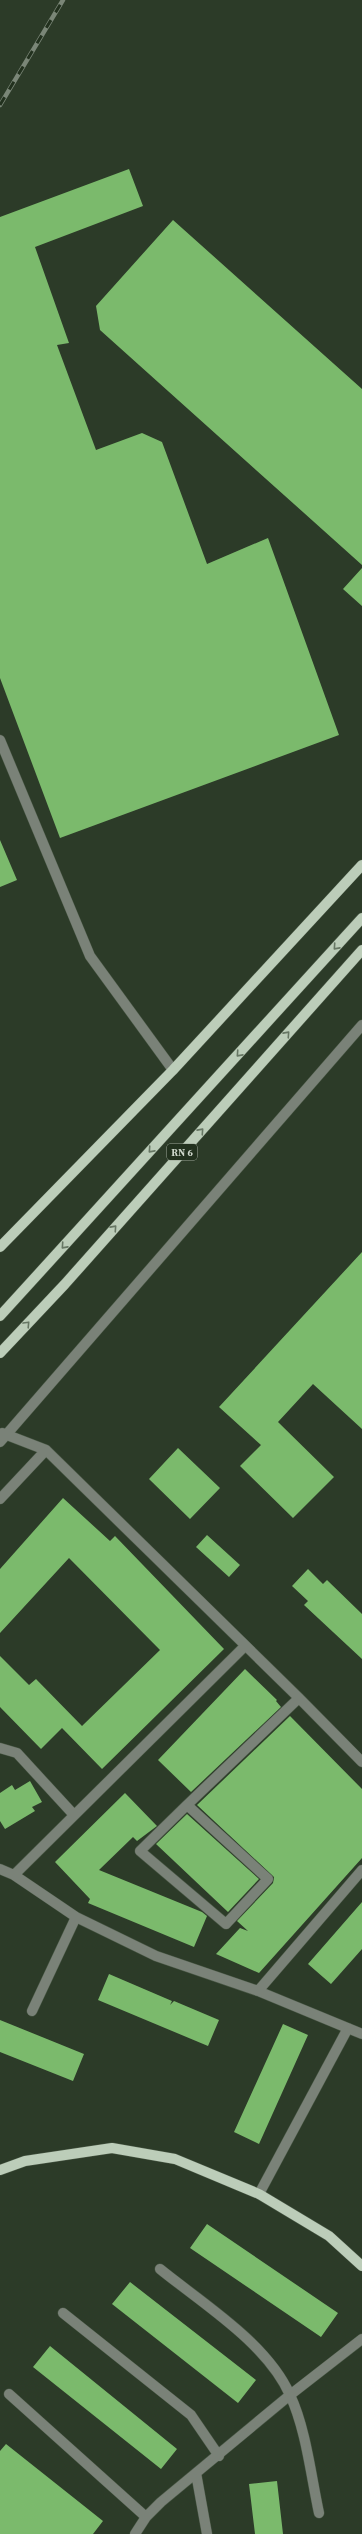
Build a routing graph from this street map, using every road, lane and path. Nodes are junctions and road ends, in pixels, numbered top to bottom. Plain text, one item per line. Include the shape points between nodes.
1 (0, 740) edge
2 (362, 865) edge
3 (362, 918) edge
4 (362, 950) edge
5 (362, 1025) edge
6 (173, 1070) junction
7 (0, 1247) edge
8 (0, 1316) edge
9 (0, 1353) edge
10 (2, 1436) edge
11 (46, 1450) junction
12 (0, 1499) edge
13 (245, 1646) junction
14 (299, 1698) junction
15 (0, 1748) edge
16 (362, 1762) edge
17 (187, 1805) junction
18 (74, 1815) junction
19 (0, 1870) edge
20 (362, 1870) edge
21 (14, 1875) junction
22 (76, 1917) junction
23 (258, 1991) junction
24 (32, 2011) dead end
25 (348, 2028) junction
26 (362, 2034) edge
27 (0, 2170) edge
28 (259, 2194) junction
29 (362, 2266) edge
30 (160, 2269) dead end
31 (63, 2313) dead end
32 (362, 2339) edge
33 (9, 2394) dead end
34 (290, 2395) junction
35 (219, 2456) junction
36 (196, 2473) junction
37 (319, 2513) dead end
38 (146, 2517) junction
39 (135, 2534) edge
40 (207, 2534) edge

1 - 6 street via 90,956
2 - 6 main road
3 -> 8 main road, RN 6
9 -> 4 main road, RN 6 via 65,1284
5 - 10 street
6 - 7 main road
10 - 11 street
11 - 12 street
11 - 13 street
13 - 14 street
13 - 18 street
14 - 16 street
14 - 17 street
15 - 18 street via 17,1753
17 - 17 street via 268,1880 226,1924 140,1851
18 - 21 street
19 - 21 street
20 - 23 street
21 - 22 street
22 - 23 street via 156,1956
22 - 24 street
23 - 25 street
25 - 26 street
25 - 28 street
27 - 28 main road via 25,2161 112,2148 175,2159
28 - 29 main road via 329,2236
30 - 34 street via 262,2352 273,2365
31 - 35 street via 191,2415
32 - 34 street
33 - 38 street
34 - 35 street
34 - 37 street via 297,2412
35 - 36 street
36 - 38 street
36 - 40 street
38 - 39 street

